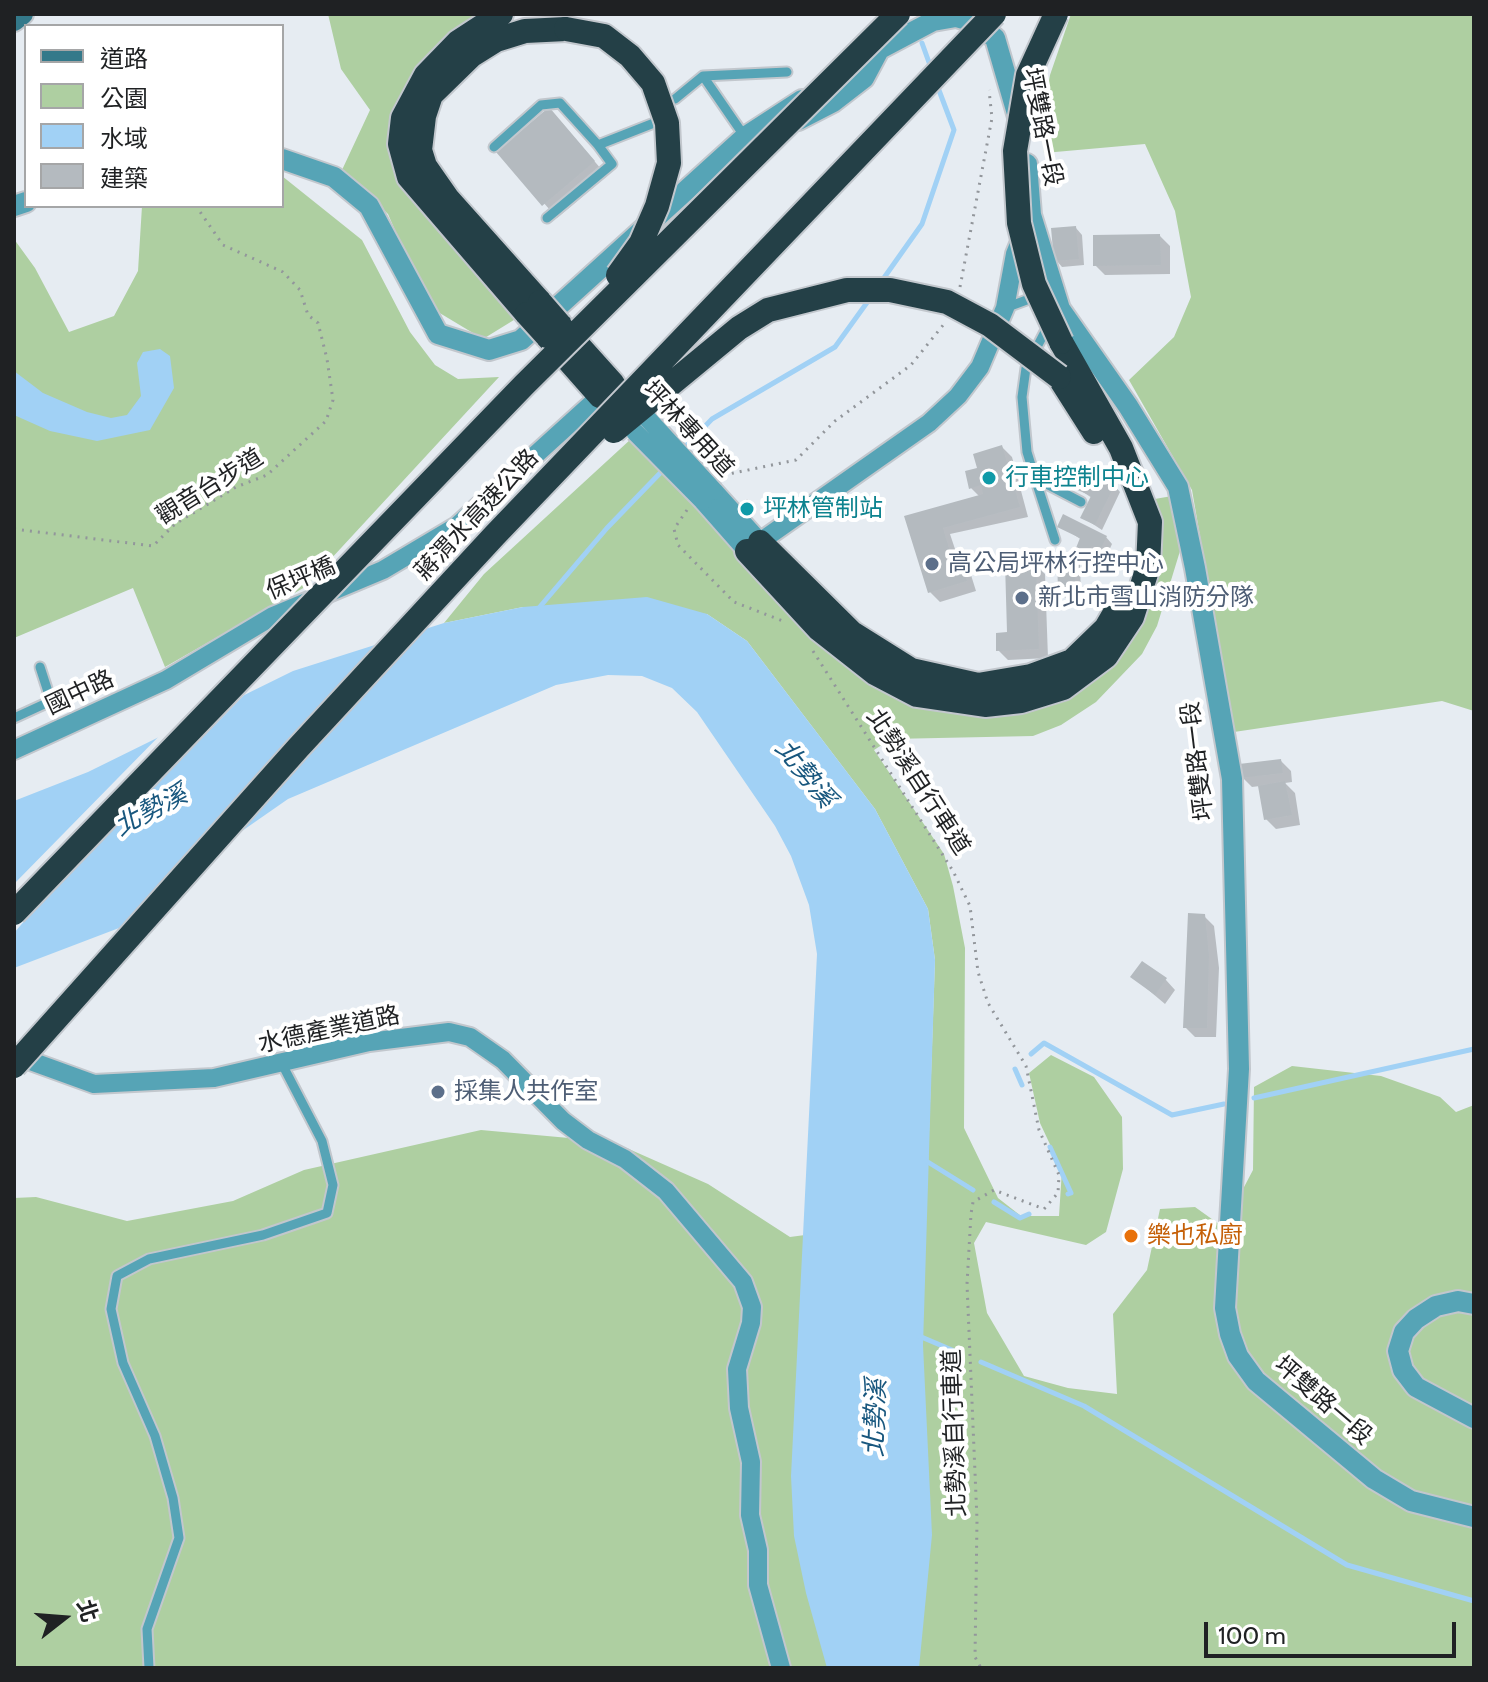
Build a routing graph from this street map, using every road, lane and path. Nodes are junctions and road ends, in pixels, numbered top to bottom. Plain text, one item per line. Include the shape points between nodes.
1 (23, 14) edge
2 (501, 14) edge
3 (898, 14) edge
4 (1056, 14) edge
5 (937, 18) edge
6 (14, 21) edge
7 (992, 22) edge
8 (787, 72) dead end
9 (703, 76) junction
10 (989, 88) dead end
11 (675, 99) dead end
12 (654, 123) dead end
13 (745, 137) junction
14 (598, 145) junction
15 (494, 147) dead end
16 (284, 160) edge
17 (197, 208) edge
18 (1031, 215) junction
19 (547, 218) dead end
20 (958, 294) dead end
21 (534, 308) junction
22 (1005, 308) junction
23 (1060, 309) junction
24 (946, 321) dead end
25 (524, 385) junction
26 (607, 390) junction
27 (1035, 478) junction
28 (708, 493) junction
29 (1081, 502) dead end
30 (14, 529) edge
31 (495, 535) junction
32 (1055, 540) dead end
33 (753, 546) junction
34 (790, 625) dead end
35 (806, 641) dead end
36 (40, 667) dead end
37 (166, 680) joint
38 (14, 718) edge
39 (14, 750) edge
40 (14, 913) edge
41 (14, 1055) edge
42 (282, 1064) junction
43 (14, 1066) edge
44 (1474, 1304) edge
45 (1474, 1418) edge
46 (1474, 1517) edge
47 (149, 1668) edge
48 (781, 1668) edge
49 (981, 1668) edge

1 - 6 main road
2 - 21 highway via 458,42 426,75 403,118 400,144 409,177
3 - 25 highway, bridge
4 - 33 highway, bridge via 1028,75 1015,151 1019,223 1034,284 1121,448 1150,522 1148,567 1132,617 1106,656 1063,688 985,705 917,695 875,673 819,629
5 - 7 street
5 - 13 street via 881,45
7 - 18 street, 坪雙路一段 via 1025,148
7 - 31 highway, 蔣渭水高速公路, bridge
8 - 9 lane
9 - 11 lane
9 - 13 lane
10 - 20 path via 992,118
12 - 14 lane
13 - 16 street via 521,340 489,350 438,334 369,206 334,177
14 - 15 lane via 560,103 541,105
14 - 19 lane via 612,164
17 - 30 path, 觀音台步道 via 223,245 283,272 300,290 308,315 318,323 327,359 333,400 326,421 267,475 175,524 153,546
18 - 22 street via 1015,254
18 - 23 street, 坪雙路一段
21 - 25 highway, bridge via 425,166 420,150 424,116 431,95 472,55 496,40 525,31 566,29 604,36 653,83 667,123 669,163 641,243
21 - 26 highway, bridge
22 - 23 lane via 1032,298
22 - 33 street via 980,367 958,396 868,467
23 - 27 lane via 1038,339 1026,368 1022,397
23 - 46 street, 坪雙路一段 via 1178,487 1232,779 1239,1069 1225,1308 1230,1334 1256,1381 1374,1479 1411,1501
24 - 28 path via 911,365 835,421 796,460
25 - 40 highway, bridge
26 - 28 street, 坪林專用道, bridge
26 - 37 street, 保坪橋, bridge via 457,526 383,570 273,616
27 - 29 lane
27 - 32 lane
28 - 33 street, 坪林專用道
28 - 34 path via 674,529 678,545 734,602
31 - 33 highway, bridge via 739,328 768,310 847,290 890,290 947,302 990,325 1059,377 1118,475 1133,517 1138,553 1130,589 1106,628 1072,661 1031,676 978,685 911,670 852,633
31 - 43 highway, 蔣渭水高速公路, bridge
35 - 49 path, 北勢溪自行車道 via 970,906 978,972 988,1003 1026,1066 1039,1130 1059,1175 1058,1193 1044,1209 994,1190 973,1202 971,1214 967,1284 977,1520 975,1657
36 - 38 lane via 51,701
37 - 39 street, 國中路
41 - 42 street, 水德產業道路 via 94,1084 214,1078
42 - 47 lane via 322,1141 333,1185 327,1213 263,1235 149,1259 117,1276 111,1309 120,1349 155,1436 179,1538 147,1629
42 - 48 street, 水德產業道路 via 369,1042 449,1032 470,1037 503,1060 563,1121 666,1191 706,1236 743,1282 752,1307 737,1369 739,1408 751,1462 750,1515 758,1585
44 - 45 street via 1436,1306 1404,1332 1398,1351 1403,1370 1416,1387

